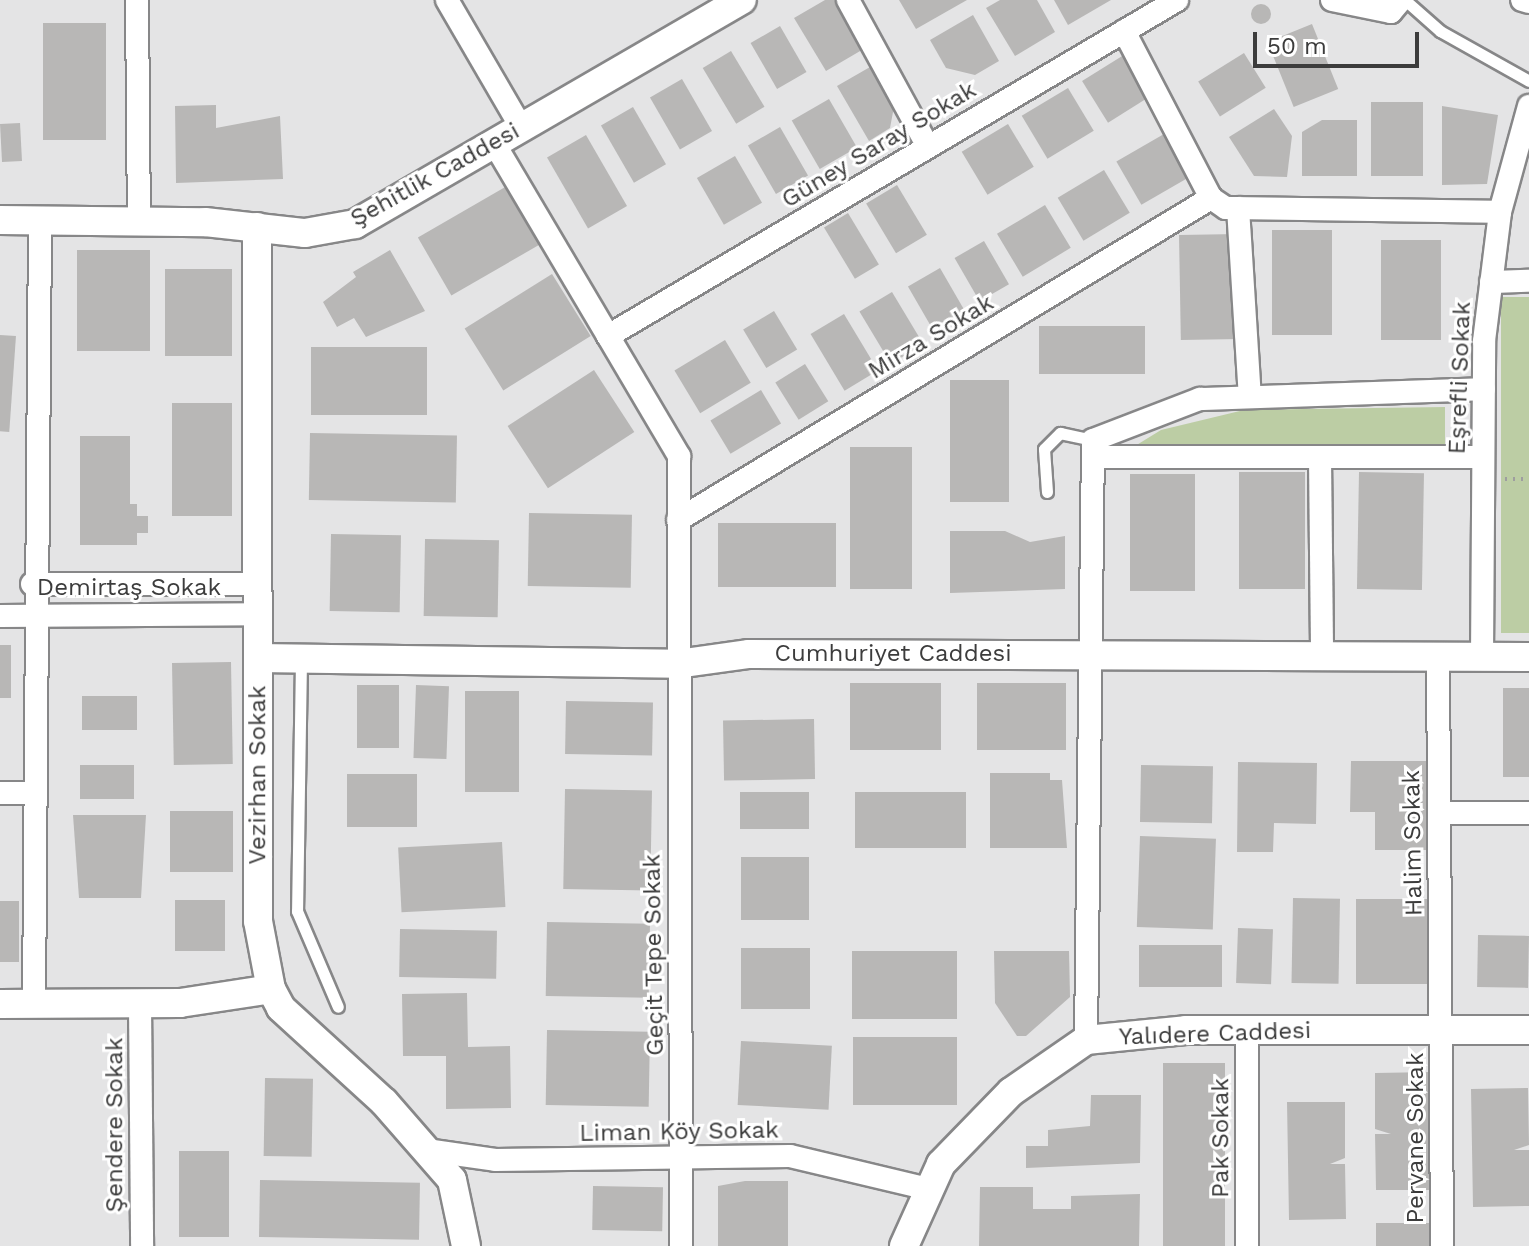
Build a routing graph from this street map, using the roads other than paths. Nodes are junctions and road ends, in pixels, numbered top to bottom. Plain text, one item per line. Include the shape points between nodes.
1 (137, 0) edge
2 (447, 0) edge
3 (742, 0) edge
4 (848, 0) edge
5 (1177, 0) edge
6 (1332, 0) edge
7 (1403, 0) edge
8 (1522, 0) edge
9 (1529, 2) edge
10 (1124, 31) junction
11 (1529, 81) edge
12 (1529, 106) edge
13 (521, 127) junction
14 (494, 143) junction
15 (928, 147) junction
16 (1211, 198) junction
17 (1238, 208) junction
18 (1500, 212) junction
19 (0, 220) edge
20 (40, 221) junction
21 (139, 221) junction
22 (257, 227) junction
23 (1529, 281) edge
24 (1491, 282) junction
25 (608, 336) junction
26 (1484, 389) junction
27 (1250, 397) junction
28 (1093, 448) junction
29 (1320, 457) junction
30 (1483, 457) junction
31 (1047, 492) dead end
32 (678, 520) junction
33 (32, 584) junction
34 (257, 584) junction
35 (258, 614) junction
36 (32, 615) junction
37 (0, 616) edge
38 (1089, 655) junction
39 (1322, 656) junction
40 (1438, 656) junction
41 (1482, 657) junction
42 (1529, 657) edge
43 (258, 658) junction
44 (301, 659) junction
45 (677, 664) junction
46 (0, 793) edge
47 (35, 793) junction
48 (1439, 813) junction
49 (1529, 813) edge
50 (271, 989) junction
51 (140, 1003) junction
52 (0, 1004) edge
53 (34, 1004) junction
54 (338, 1007) dead end
55 (1247, 1030) junction
56 (1442, 1030) junction
57 (1524, 1033) edge
58 (1086, 1040) junction
59 (426, 1150) junction
60 (682, 1158) junction
61 (929, 1189) junction
62 (142, 1246) edge
63 (466, 1246) edge
64 (681, 1246) edge
65 (904, 1246) edge
66 (1247, 1246) edge
67 (1442, 1246) edge

1 - 21 street
2 - 13 street
3 - 13 street, Şehitlik Caddesi
4 - 15 street
5 - 10 street, Güney Saray Sokak
6 - 7 street via 1391,12
7 - 11 lane via 1440,31
8 - 9 street
10 - 15 street, Güney Saray Sokak
10 - 16 street
12 - 18 street, Eşrefli Sokak
13 - 14 street, Şehitlik Caddesi
14 - 22 street, Şehitlik Caddesi via 355,224 305,233
14 - 25 street, Geçit Tepe Sokak
15 - 25 street, Güney Saray Sokak
16 - 17 street
16 - 32 street, Mirza Sokak
17 - 18 street
17 - 27 street
18 - 24 street, Eşrefli Sokak
19 - 20 street, Şehitlik Caddesi
20 - 21 street, Şehitlik Caddesi
20 - 33 street
21 - 22 street, Şehitlik Caddesi
22 - 34 street, Vezirhan Sokak
23 - 24 street
24 - 26 street, Eşrefli Sokak
25 - 32 street, Geçit Tepe Sokak via 679,456
26 - 27 street
26 - 30 street, Eşrefli Sokak
27 - 28 street via 1200,399
28 - 29 street
28 - 31 lane via 1060,433 1044,449
28 - 38 street
29 - 30 street
29 - 39 street
30 - 41 street, Eşrefli Sokak
32 - 45 street, Geçit Tepe Sokak
33 - 34 street
33 - 36 street
34 - 35 street, Vezirhan Sokak
35 - 36 street, Demirtaş Sokak
35 - 43 street, Vezirhan Sokak
36 - 37 street, Demirtaş Sokak
36 - 47 street
38 - 39 street, Cumhuriyet Caddesi
38 - 45 street, Cumhuriyet Caddesi via 749,654
38 - 58 street
39 - 40 street, Cumhuriyet Caddesi
40 - 41 street, Cumhuriyet Caddesi
40 - 48 street, Halim Sokak
41 - 42 street, Cumhuriyet Caddesi
43 - 44 street, Cumhuriyet Caddesi
43 - 50 street, Vezirhan Sokak via 258,921
44 - 45 street, Cumhuriyet Caddesi
44 - 54 lane via 297,911
45 - 60 street, Geçit Tepe Sokak
46 - 47 street
47 - 53 street
48 - 49 street
48 - 56 street, Halim Sokak
50 - 51 street
50 - 59 street, Vezirhan Sokak via 281,1008
51 - 53 street
51 - 62 street, Şendere Sokak
52 - 53 street
55 - 56 street, Yalıdere Caddesi
55 - 58 street, Yalıdere Caddesi
55 - 66 street, Pak Sokak
56 - 57 street, Yalıdere Caddesi
56 - 67 street, Pervane Sokak
58 - 61 street, Yalıdere Caddesi via 1011,1092 941,1164
59 - 60 street, Liman Köy Sokak via 495,1160
59 - 63 street, Vezirhan Sokak via 452,1180
60 - 61 street, Liman Köy Sokak via 790,1156
60 - 64 street, Geçit Tepe Sokak
61 - 65 street, Yalıdere Caddesi

